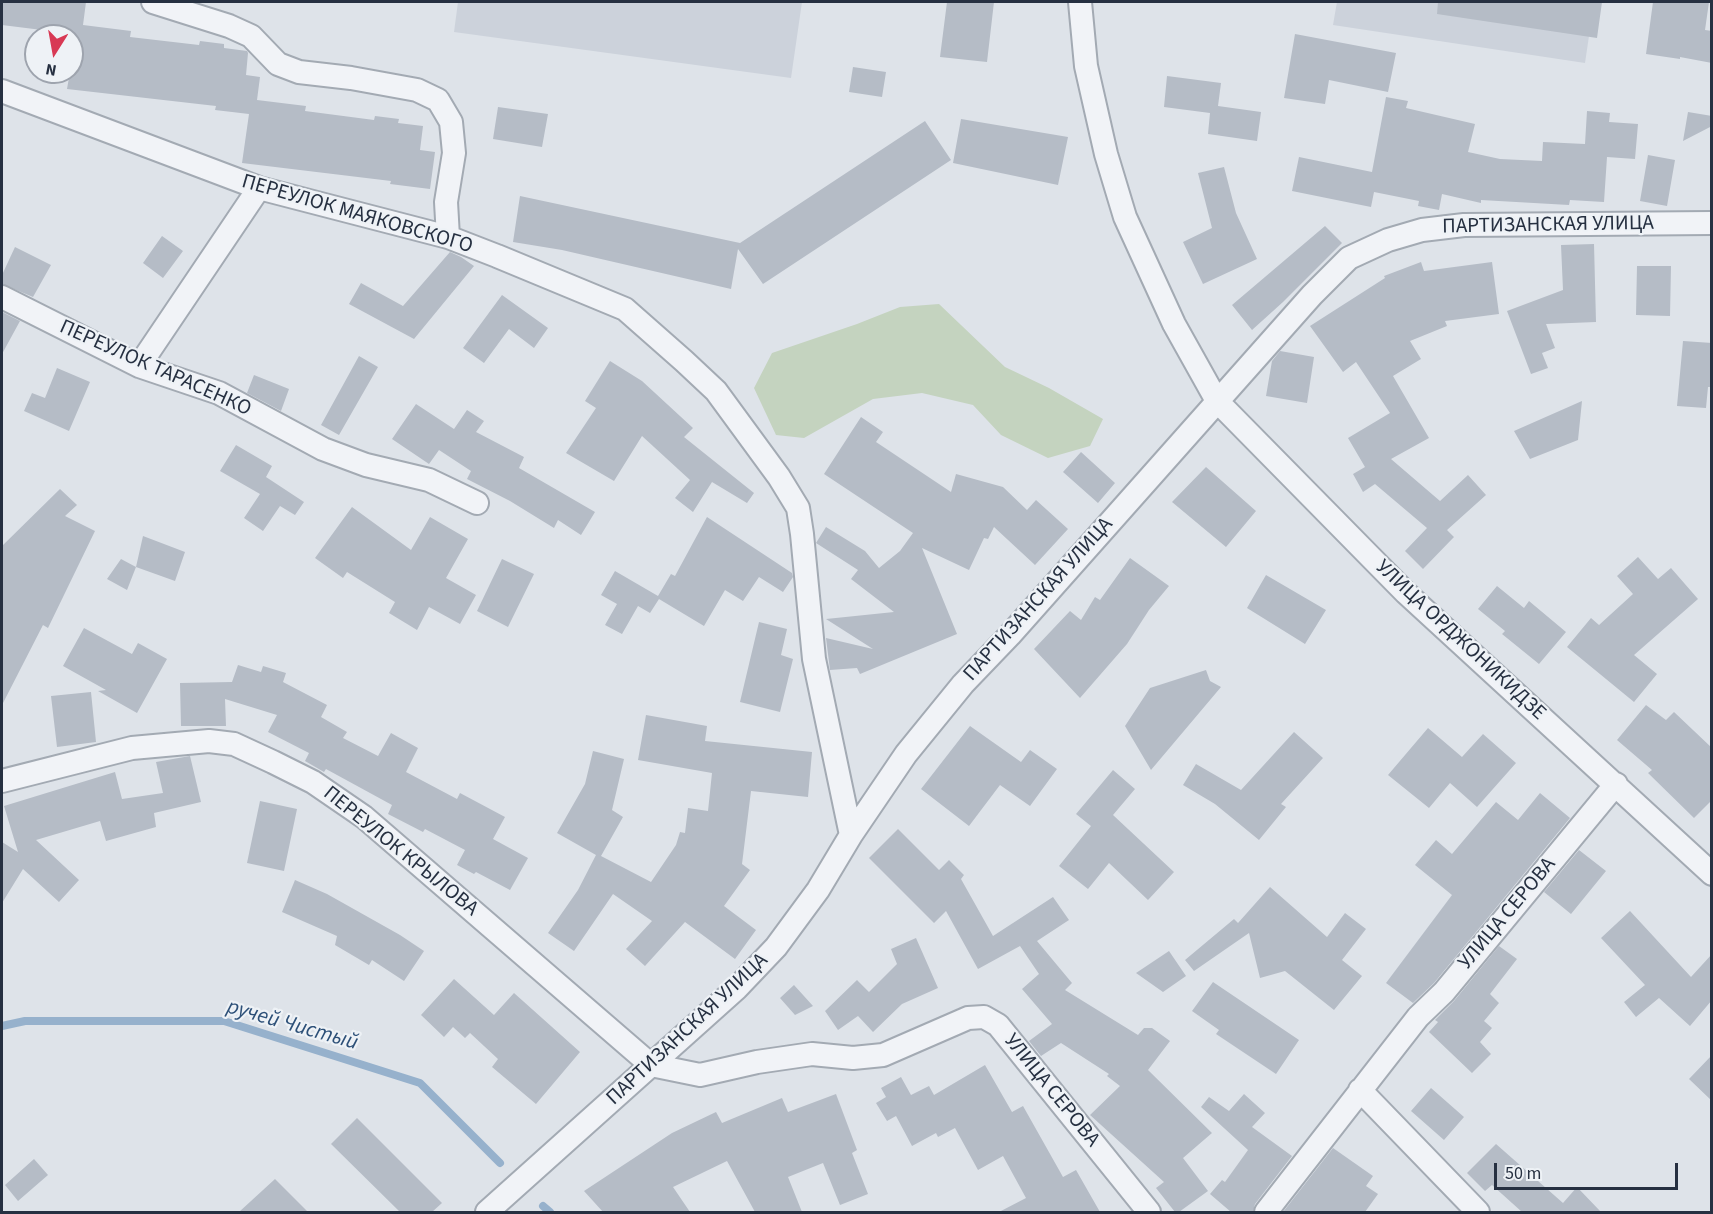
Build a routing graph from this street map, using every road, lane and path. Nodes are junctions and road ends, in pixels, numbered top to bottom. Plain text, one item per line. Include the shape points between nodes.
1 (153, 2) edge
2 (1080, 2) edge
3 (2, 91) edge
4 (259, 188) junction
5 (1712, 223) edge
6 (448, 237) junction
7 (2, 297) edge
8 (139, 366) junction
9 (1217, 401) junction
10 (477, 503) dead end
11 (2, 781) edge
12 (1616, 784) junction
13 (851, 835) junction
14 (1712, 874) edge
15 (651, 1065) junction
16 (1360, 1090) junction
17 (487, 1212) edge
18 (1149, 1212) edge
19 (1266, 1212) edge
20 (1478, 1212) edge

1 - 6 street via 251,36 278,64 298,72 417,90 438,100 451,122 454,153 446,202
2 - 9 street, УЛИЦА ОРДЖОНИКИДЗЕ via 1086,66 1125,217 1174,324
3 - 4 street, ПЕРЕУЛОК МАЯКОВСКОГО
4 - 6 street, ПЕРЕУЛОК МАЯКОВСКОГО
4 - 8 street
5 - 9 street, ПАРТИЗАНСКАЯ УЛИЦА via 1464,225 1422,230 1388,240 1349,258
6 - 13 street, ПЕРЕУЛОК МАЯКОВСКОГО via 625,309 716,391 779,477 798,508 814,659
7 - 8 street, ПЕРЕУЛОК ТАРАСЕНКО
8 - 10 street, ПЕРЕУЛОК ТАРАСЕНКО via 219,393 323,449 366,465 429,480
9 - 12 street, УЛИЦА ОРДЖОНИКИДЗЕ via 1406,593
9 - 13 street, ПАРТИЗАНСКАЯ УЛИЦА via 963,684 906,754
11 - 15 street, ПЕРЕУЛОК КРЫЛОВА via 132,748 209,741 234,744 313,782 364,817
12 - 14 street, УЛИЦА ОРДЖОНИКИДЗЕ
12 - 16 street, УЛИЦА СЕРОВА
13 - 15 street, ПАРТИЗАНСКАЯ УЛИЦА via 818,890 776,947 737,988
15 - 17 street, ПАРТИЗАНСКАЯ УЛИЦА
15 - 18 street, УЛИЦА СЕРОВА via 700,1075 812,1054 853,1058 883,1055 968,1018 984,1017 998,1025
16 - 19 street, УЛИЦА СЕРОВА
16 - 20 street

